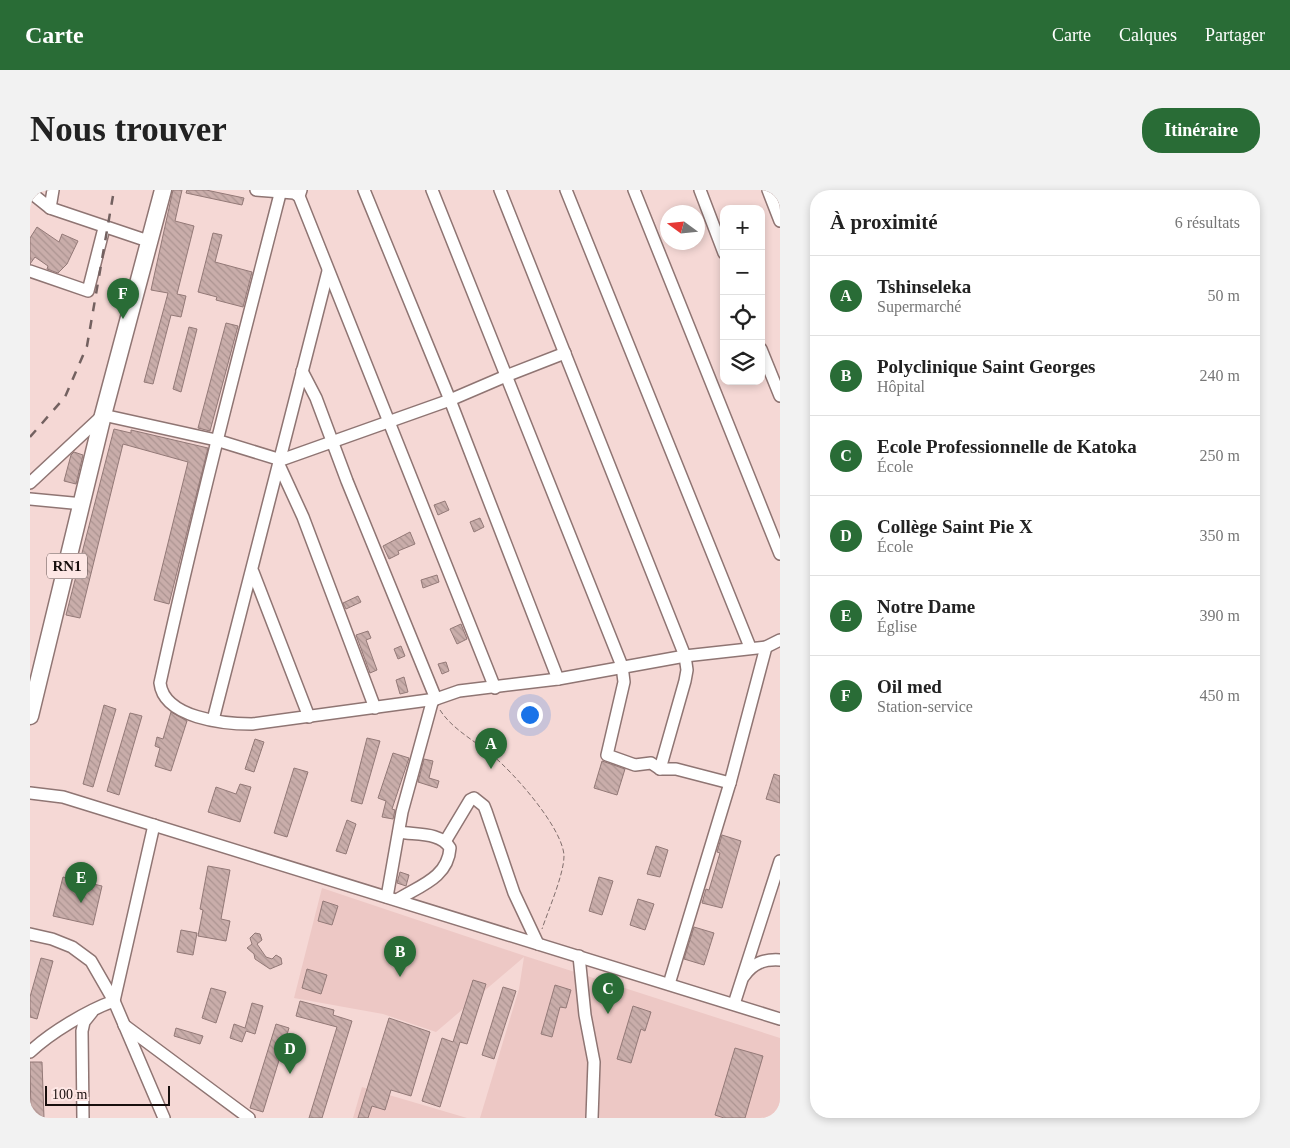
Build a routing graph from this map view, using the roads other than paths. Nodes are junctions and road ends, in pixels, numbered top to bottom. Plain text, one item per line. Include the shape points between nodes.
1 (53, 190) edge
2 (163, 190) edge
3 (256, 190) edge
4 (364, 190) edge
5 (432, 190) edge
6 (500, 190) edge
7 (566, 190) edge
8 (634, 190) edge
9 (700, 190) edge
10 (768, 190) edge
11 (30, 192) edge
12 (303, 192) edge
13 (280, 194) junction
14 (50, 208) junction
15 (780, 221) edge
16 (104, 228) junction
17 (151, 242) junction
18 (723, 250) edge
19 (30, 270) edge
20 (328, 271) junction
21 (565, 353) junction
22 (765, 359) edge
23 (302, 371) junction
24 (506, 376) junction
25 (780, 396) edge
26 (450, 400) junction
27 (103, 415) junction
28 (390, 423) junction
29 (216, 440) junction
30 (334, 443) junction
31 (281, 464) junction
32 (30, 483) edge
33 (30, 499) edge
34 (83, 504) junction
35 (780, 554) edge
36 (253, 572) junction
37 (775, 644) edge
38 (750, 648) junction
39 (685, 656) junction
40 (622, 666) junction
41 (558, 678) junction
42 (495, 688) junction
43 (434, 699) junction
44 (375, 708) junction
45 (30, 716) edge
46 (308, 717) junction
47 (213, 720) junction
48 (660, 769) junction
49 (730, 783) junction
50 (30, 793) edge
51 (154, 825) junction
52 (400, 832) junction
53 (446, 840) junction
54 (780, 861) edge
55 (392, 898) junction
56 (30, 934) edge
57 (538, 944) junction
58 (579, 956) junction
59 (780, 960) edge
60 (741, 980) junction
61 (669, 984) junction
62 (114, 1001) junction
63 (734, 1004) junction
64 (92, 1012) junction
65 (780, 1019) edge
66 (123, 1024) junction
67 (30, 1052) edge
68 (83, 1118) edge
69 (164, 1118) edge
70 (249, 1118) edge
71 (592, 1118) edge

1 - 14 street
2 - 17 highway, RN1
3 - 13 street
4 - 26 street
5 - 24 street
6 - 21 street
7 - 38 street
8 - 35 street
9 - 18 street
10 - 15 street
11 - 14 street
12 - 13 street
12 - 20 street
13 - 29 street
14 - 16 street
16 - 17 street
16 - 19 street via 88,291
17 - 27 highway, RN1
20 - 23 street
20 - 28 street
21 - 24 street
21 - 39 street
22 - 25 street
23 - 30 street
23 - 31 street
24 - 26 street
24 - 40 street
26 - 28 street
26 - 41 street
27 - 29 street
27 - 32 street
27 - 34 highway, RN1
28 - 30 street
28 - 42 street
29 - 31 street
29 - 47 street via 160,683 161,693 178,709
30 - 31 street
30 - 43 street
31 - 36 street
31 - 44 street
33 - 34 street
34 - 45 highway, RN1
36 - 46 street
36 - 47 street
37 - 38 street
37 - 49 street
38 - 39 street
39 - 40 street
39 - 48 street via 685,681
40 - 41 street
40 - 48 street via 624,682 607,755 635,766 651,763
41 - 42 street
42 - 43 street
43 - 44 street
43 - 52 street via 406,798
44 - 46 street
46 - 47 street via 252,724
48 - 49 street via 676,769
49 - 61 street
50 - 51 street via 63,797
51 - 55 street
51 - 62 street
52 - 53 street
52 - 55 street
53 - 55 street via 449,855 436,876
53 - 57 street via 470,800 478,800 486,811 514,893
54 - 60 street
55 - 57 street
56 - 62 street via 72,947 91,961
57 - 58 street
58 - 61 street
58 - 71 street via 594,1062
59 - 60 street via 760,962 748,969
60 - 63 street
61 - 63 street
62 - 64 street
62 - 66 street
63 - 65 street
64 - 67 street
64 - 68 street via 84,1022 82,1032
66 - 69 street
66 - 70 street

